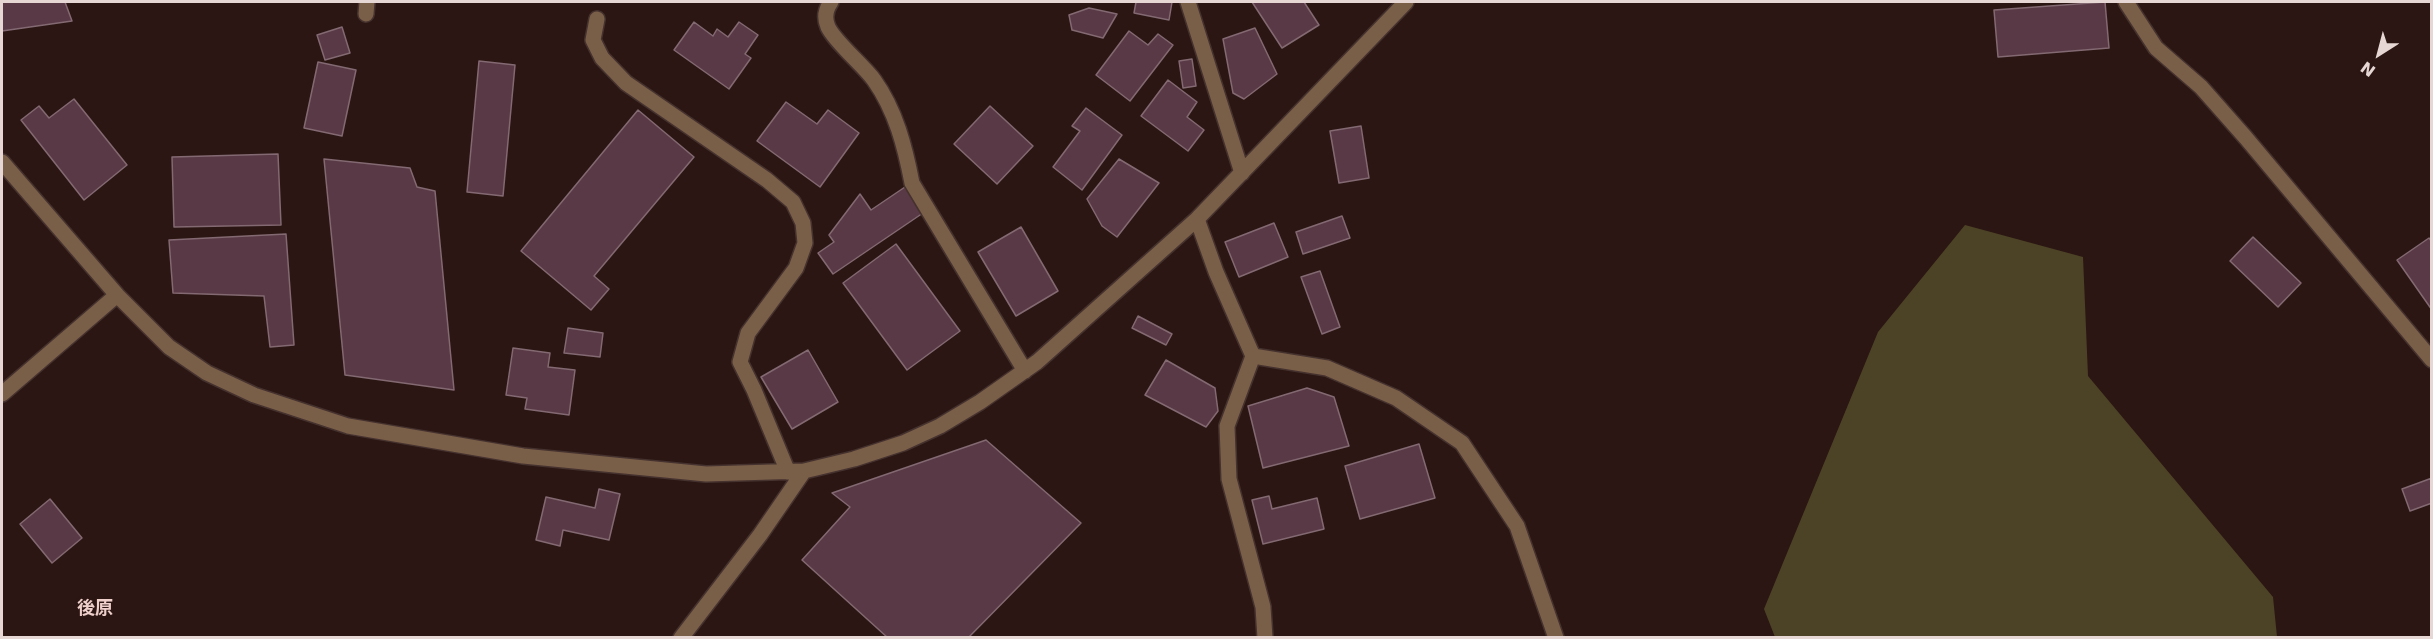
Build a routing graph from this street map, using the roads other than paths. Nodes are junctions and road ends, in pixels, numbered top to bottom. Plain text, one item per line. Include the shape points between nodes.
1 (831, 2) edge
2 (1188, 2) edge
3 (1406, 2) edge
4 (2126, 2) edge
5 (597, 19) dead end
6 (2, 162) edge
7 (1242, 173) junction
8 (1197, 219) junction
9 (117, 295) junction
10 (1253, 356) junction
11 (2432, 360) edge
12 (1025, 371) junction
13 (2, 394) edge
14 (788, 471) junction
15 (804, 471) junction
16 (681, 638) edge
17 (1265, 638) edge
18 (1556, 638) edge

1 - 12 street via 826,10 828,27 890,106 912,183
2 - 7 street
3 - 7 street
4 - 11 street via 2156,48 2201,87
5 - 14 street via 593,40 602,58 626,83 767,180 793,202 803,223 804,243 796,268 748,333 740,362
6 - 9 street
7 - 8 street
8 - 10 street
8 - 12 street
9 - 13 street
9 - 14 street via 169,347 207,373 254,394 348,426 534,457 706,474
10 - 17 street via 1227,426 1229,479 1263,607
10 - 18 street via 1328,368 1396,398 1462,443 1517,526
12 - 15 street via 940,426 903,443
14 - 15 street
15 - 16 street

